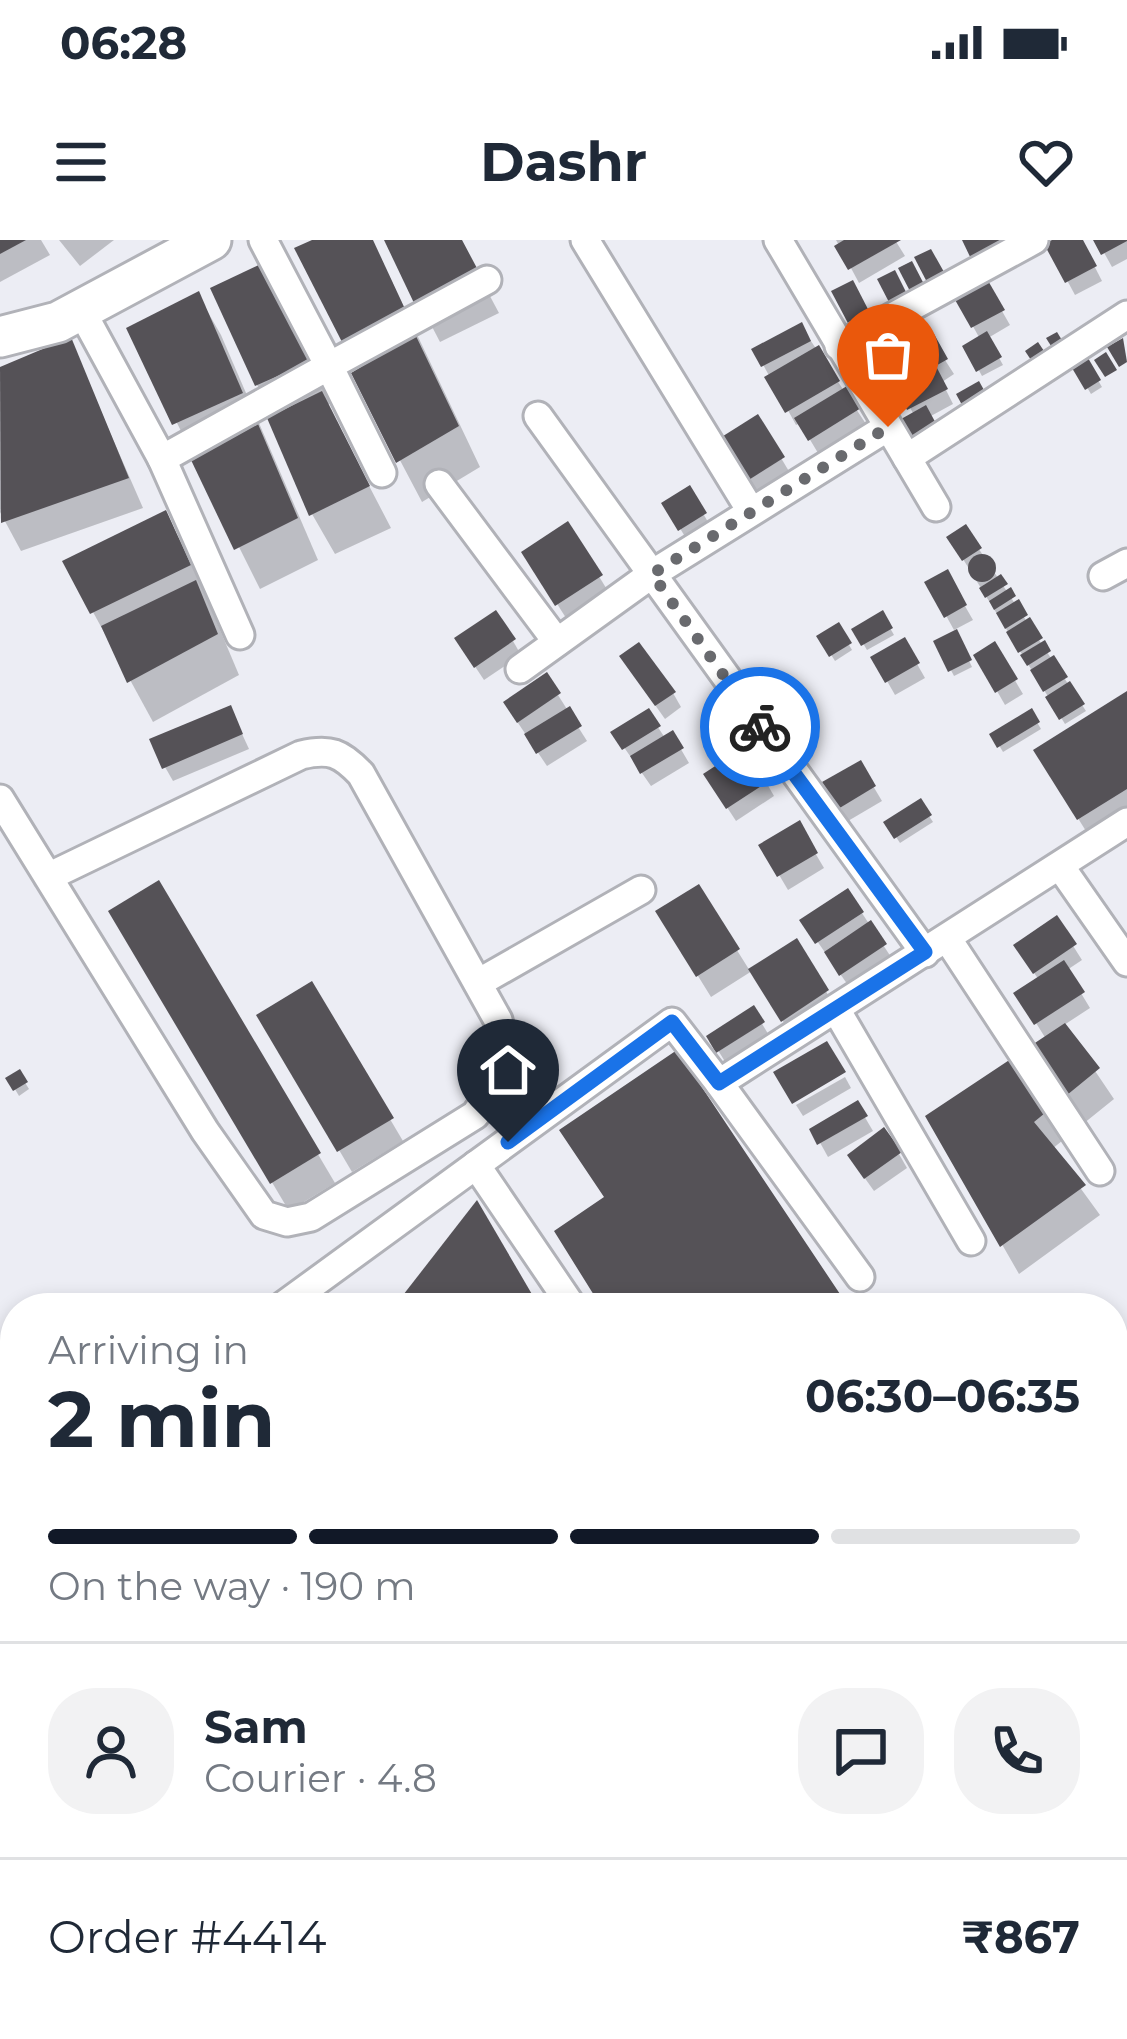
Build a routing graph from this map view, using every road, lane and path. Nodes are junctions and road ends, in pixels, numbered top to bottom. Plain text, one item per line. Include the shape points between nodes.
1 (212, 240) edge
2 (263, 240) edge
3 (585, 240) edge
4 (778, 240) edge
5 (1034, 240) edge
6 (487, 280) dead end
7 (81, 310) junction
8 (1127, 315) edge
9 (0, 337) edge
10 (839, 346) junction
11 (329, 366) junction
12 (538, 416) dead end
13 (888, 427) junction
14 (907, 458) junction
15 (162, 459) junction
16 (382, 473) dead end
17 (439, 484) dead end
18 (936, 507) dead end
19 (752, 511) junction
20 (652, 574) junction
21 (240, 635) dead end
22 (557, 642) junction
23 (520, 669) dead end
24 (0, 800) edge
25 (1127, 822) edge
26 (1060, 866) junction
27 (48, 877) junction
28 (641, 890) dead end
29 (936, 945) junction
30 (1127, 962) edge
31 (478, 982) junction
32 (837, 1011) junction
33 (719, 1083) junction
34 (476, 1166) junction
35 (1100, 1172) dead end
36 (971, 1241) dead end
37 (860, 1277) dead end
38 (301, 1293) edge
39 (563, 1293) edge

1 - 7 street
2 - 11 street
3 - 19 street
4 - 10 street
5 - 10 street
6 - 11 street
7 - 9 street
7 - 15 street
8 - 14 street
10 - 13 street
11 - 15 street
11 - 16 street
12 - 20 street
13 - 14 street
13 - 19 street
14 - 18 street
15 - 21 street
17 - 22 street
19 - 20 street
20 - 22 street
20 - 29 street
22 - 23 street
24 - 27 street
25 - 26 street
26 - 29 street
26 - 30 street
27 - 31 street via 324,750 343,755 361,774
27 - 31 street via 205,1131 275,1221 311,1217 492,1097 506,1053
28 - 31 street
29 - 32 street
29 - 35 street
32 - 33 street
32 - 36 street
33 - 34 street via 672,1022
33 - 37 street
34 - 38 street
34 - 39 street

